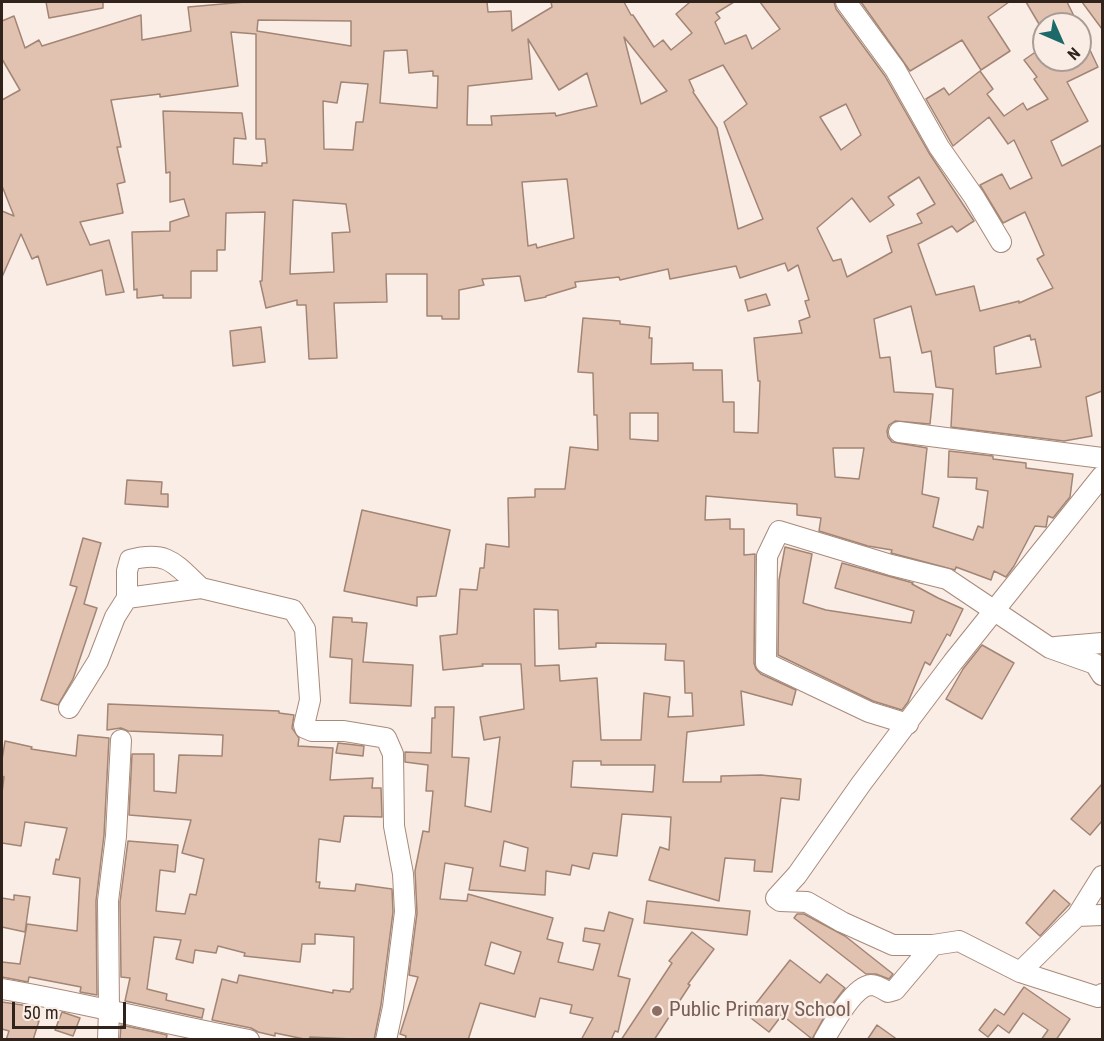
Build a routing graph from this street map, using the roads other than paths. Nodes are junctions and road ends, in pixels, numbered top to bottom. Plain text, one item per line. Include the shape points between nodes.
1 (846, 2) edge
2 (1001, 242) dead end
3 (899, 432) dead end
4 (1102, 458) edge
5 (1102, 476) edge
6 (201, 588) junction
7 (127, 598) junction
8 (993, 611) junction
9 (1102, 643) edge
10 (1050, 648) junction
11 (1102, 675) edge
12 (69, 708) dead end
13 (908, 724) junction
14 (121, 740) dead end
15 (1102, 876) edge
16 (1102, 915) edge
17 (1077, 916) junction
18 (933, 945) junction
19 (1020, 972) junction
20 (2, 989) edge
21 (1102, 994) edge
22 (109, 1010) junction
23 (108, 1040) edge
24 (249, 1040) edge
25 (386, 1040) edge
26 (824, 1040) edge

1 - 2 street via 895,69 939,147
3 - 4 street
5 - 8 street
6 - 7 street
6 - 7 street via 172,561 144,556 130,560
6 - 25 street via 293,610 305,629 310,700 305,728 386,738 393,754 393,826 403,874 405,912
7 - 12 street via 98,661
8 - 10 street
8 - 13 street
8 - 13 street via 947,579 779,531 767,556 766,663 869,712
9 - 10 street
10 - 11 street via 1095,664
13 - 18 street via 797,875 776,897 780,901 807,902 893,945
14 - 22 street via 108,901
15 - 17 street
16 - 17 street
17 - 19 street
18 - 19 street via 959,941
18 - 26 street via 895,990 888,992 873,984 853,997
19 - 21 street via 1098,997
20 - 22 street
22 - 23 street
22 - 24 street

